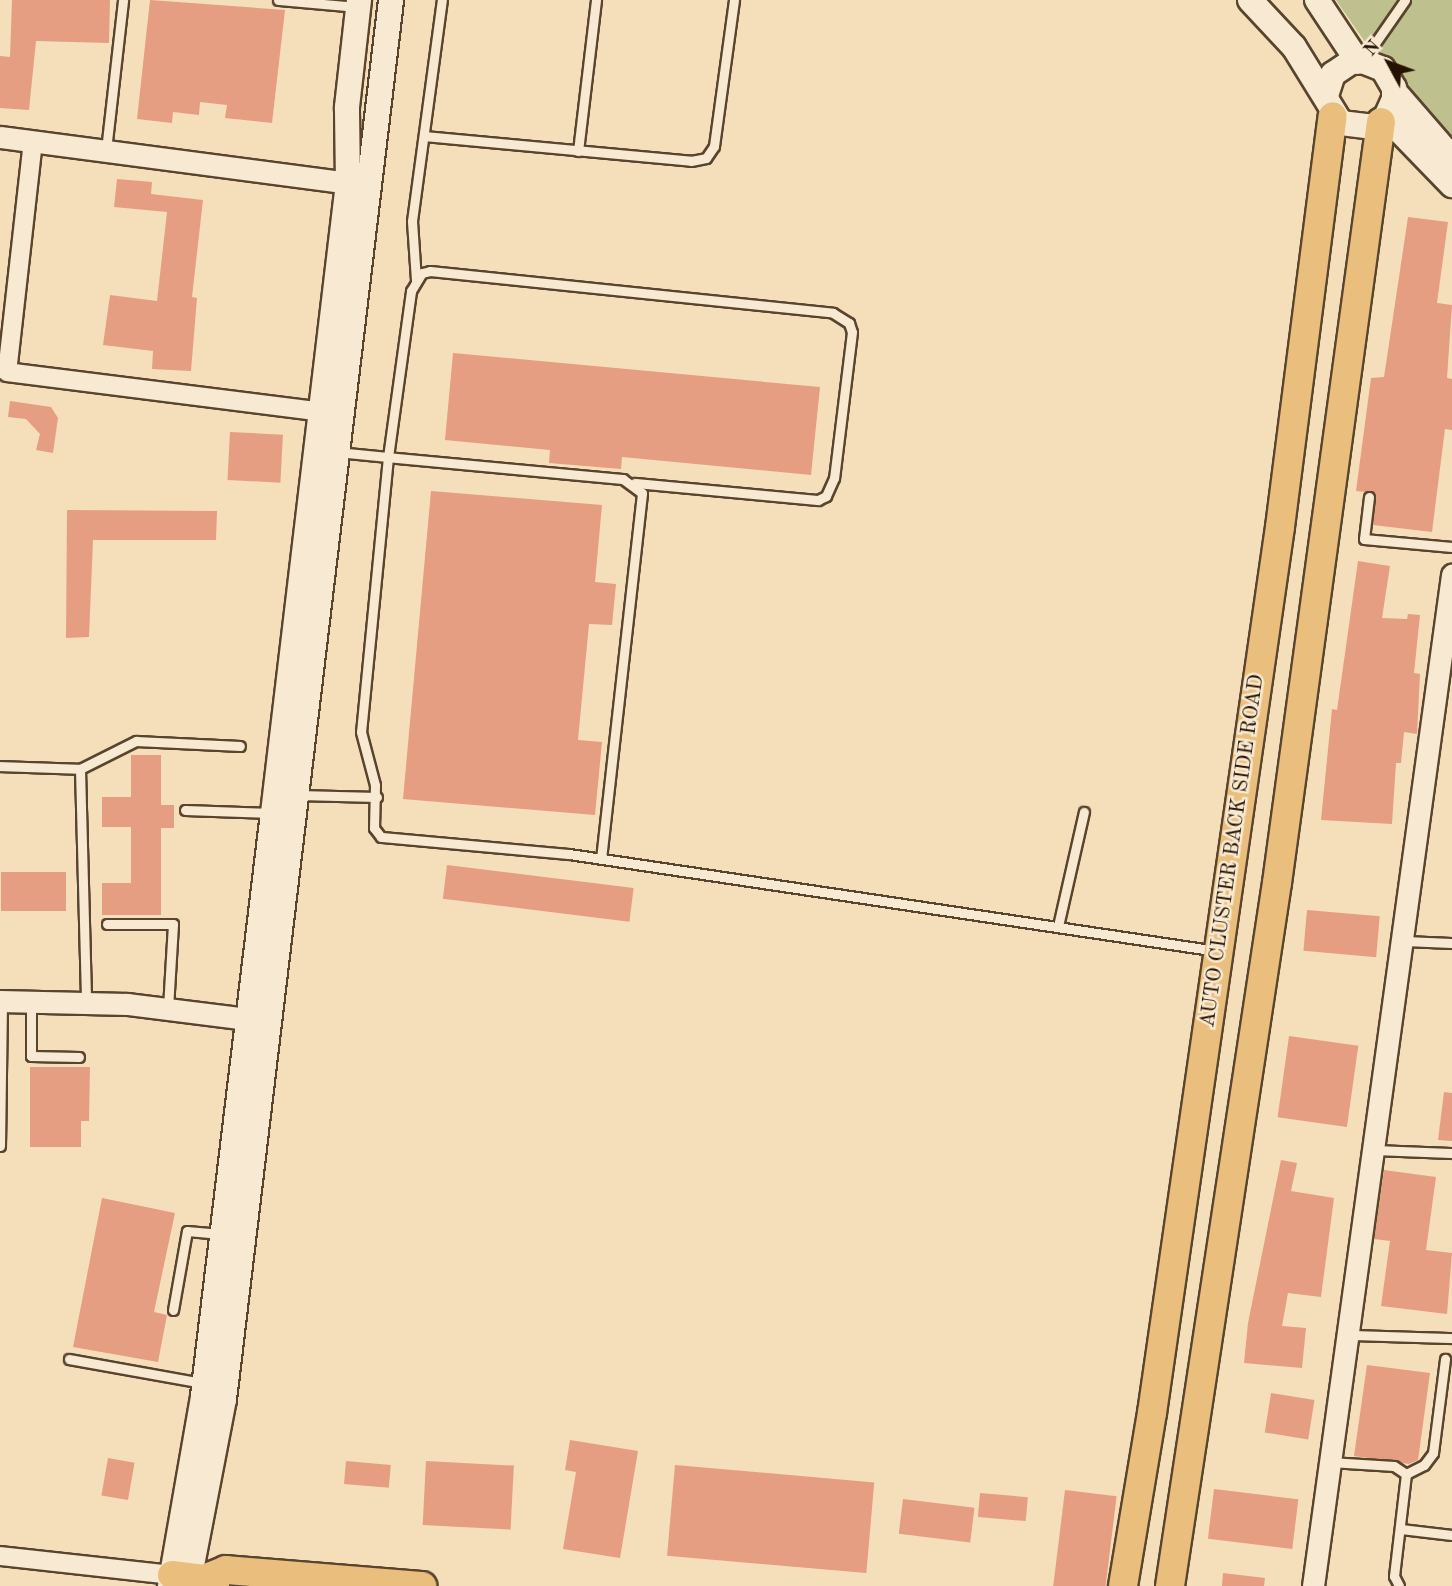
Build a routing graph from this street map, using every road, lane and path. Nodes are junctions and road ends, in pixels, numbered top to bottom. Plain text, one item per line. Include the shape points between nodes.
1 (123, 0) edge
2 (278, 0) edge
3 (391, 0) edge
4 (442, 0) edge
5 (596, 0) edge
6 (734, 0) edge
7 (1250, 0) edge
8 (1317, 0) edge
9 (1405, 0) edge
10 (364, 3) edge
11 (1360, 61) junction
12 (1394, 91) junction
13 (1330, 105) junction
14 (1383, 119) junction
15 (424, 136) junction
16 (0, 137) edge
17 (349, 137) junction
18 (33, 141) junction
19 (106, 151) junction
20 (578, 151) junction
21 (1452, 158) edge
22 (358, 185) junction
23 (1452, 185) edge
24 (416, 280) junction
25 (331, 413) junction
26 (337, 452) junction
27 (388, 457) junction
28 (635, 483) junction
29 (1369, 497) dead end
30 (1452, 547) edge
31 (1452, 575) edge
32 (240, 746) dead end
33 (0, 766) edge
34 (80, 769) junction
35 (294, 794) junction
36 (376, 797) junction
37 (186, 810) dead end
38 (1084, 812) dead end
39 (278, 826) junction
40 (601, 859) junction
41 (107, 924) dead end
42 (1058, 926) junction
43 (1404, 941) junction
44 (1452, 943) edge
45 (1218, 951) junction
46 (1, 1001) edge
47 (31, 1001) junction
48 (86, 1002) junction
49 (168, 1009) junction
50 (259, 1020) junction
51 (1, 1051) edge
52 (79, 1057) dead end
53 (0, 1146) edge
54 (1371, 1150) junction
55 (1452, 1153) edge
56 (223, 1234) junction
57 (173, 1310) dead end
58 (1345, 1335) junction
59 (1452, 1338) edge
60 (69, 1359) dead end
61 (1445, 1359) dead end
62 (205, 1384) junction
63 (1328, 1462) junction
64 (1406, 1474) junction
65 (1401, 1529) junction
66 (1452, 1535) edge
67 (0, 1556) edge
68 (190, 1582) edge
69 (422, 1586) edge
70 (1123, 1586) edge
71 (1170, 1586) edge
72 (1313, 1586) edge
73 (1399, 1586) edge

1 - 19 lane
2 - 10 lane
3 - 22 main road
4 - 15 lane
5 - 20 lane
6 - 20 lane via 715,146 706,158 691,161
7 - 13 main road via 1294,47
8 - 11 main road
9 - 11 lane
10 - 17 main road via 347,107
10 - 17 main road via 363,107
11 - 12 main road via 1383,69
11 - 13 main road, AUTO CLUSTER BACK SIDE ROAD via 1333,74
12 - 14 main road
12 - 21 main road
13 - 14 main road via 1351,128
13 - 45 main road, AUTO CLUSTER BACK SIDE ROAD via 1320,244
14 - 23 main road
14 - 71 main road via 1277,883
15 - 20 lane
15 - 24 lane via 412,221
16 - 18 street
17 - 22 main road
18 - 19 street
18 - 25 street via 7,372
19 - 22 street
22 - 25 main road
24 - 27 lane
24 - 28 lane via 430,271 833,313 849,323 852,332 834,478 826,496 818,500
25 - 26 main road
25 - 39 main road
26 - 27 lane
26 - 35 main road
27 - 28 lane
27 - 36 lane via 361,732
28 - 40 lane via 642,493
29 - 30 lane via 1364,538
31 - 43 street
32 - 34 lane via 136,741
33 - 34 lane
34 - 48 lane
35 - 36 lane
35 - 39 main road
36 - 40 lane via 374,828 381,837
37 - 39 lane
38 - 42 lane
39 - 50 main road
40 - 42 lane
41 - 49 lane via 173,924
42 - 45 lane
43 - 44 lane
43 - 54 street
45 - 70 main road, AUTO CLUSTER BACK SIDE ROAD
46 - 47 street
46 - 51 lane
47 - 48 street
47 - 52 lane via 31,1056
48 - 49 street
49 - 50 street
50 - 56 main road
50 - 68 main road via 224,1399
51 - 53 lane
54 - 55 lane
54 - 58 street
56 - 57 lane via 187,1231
56 - 62 main road
58 - 59 lane
58 - 63 street
60 - 62 lane
61 - 64 lane via 1433,1453 1424,1465
62 - 68 main road
63 - 64 lane via 1394,1466
63 - 72 street
64 - 65 lane
65 - 66 lane
65 - 73 lane via 1394,1576
67 - 68 street
68 - 69 main road via 226,1570

